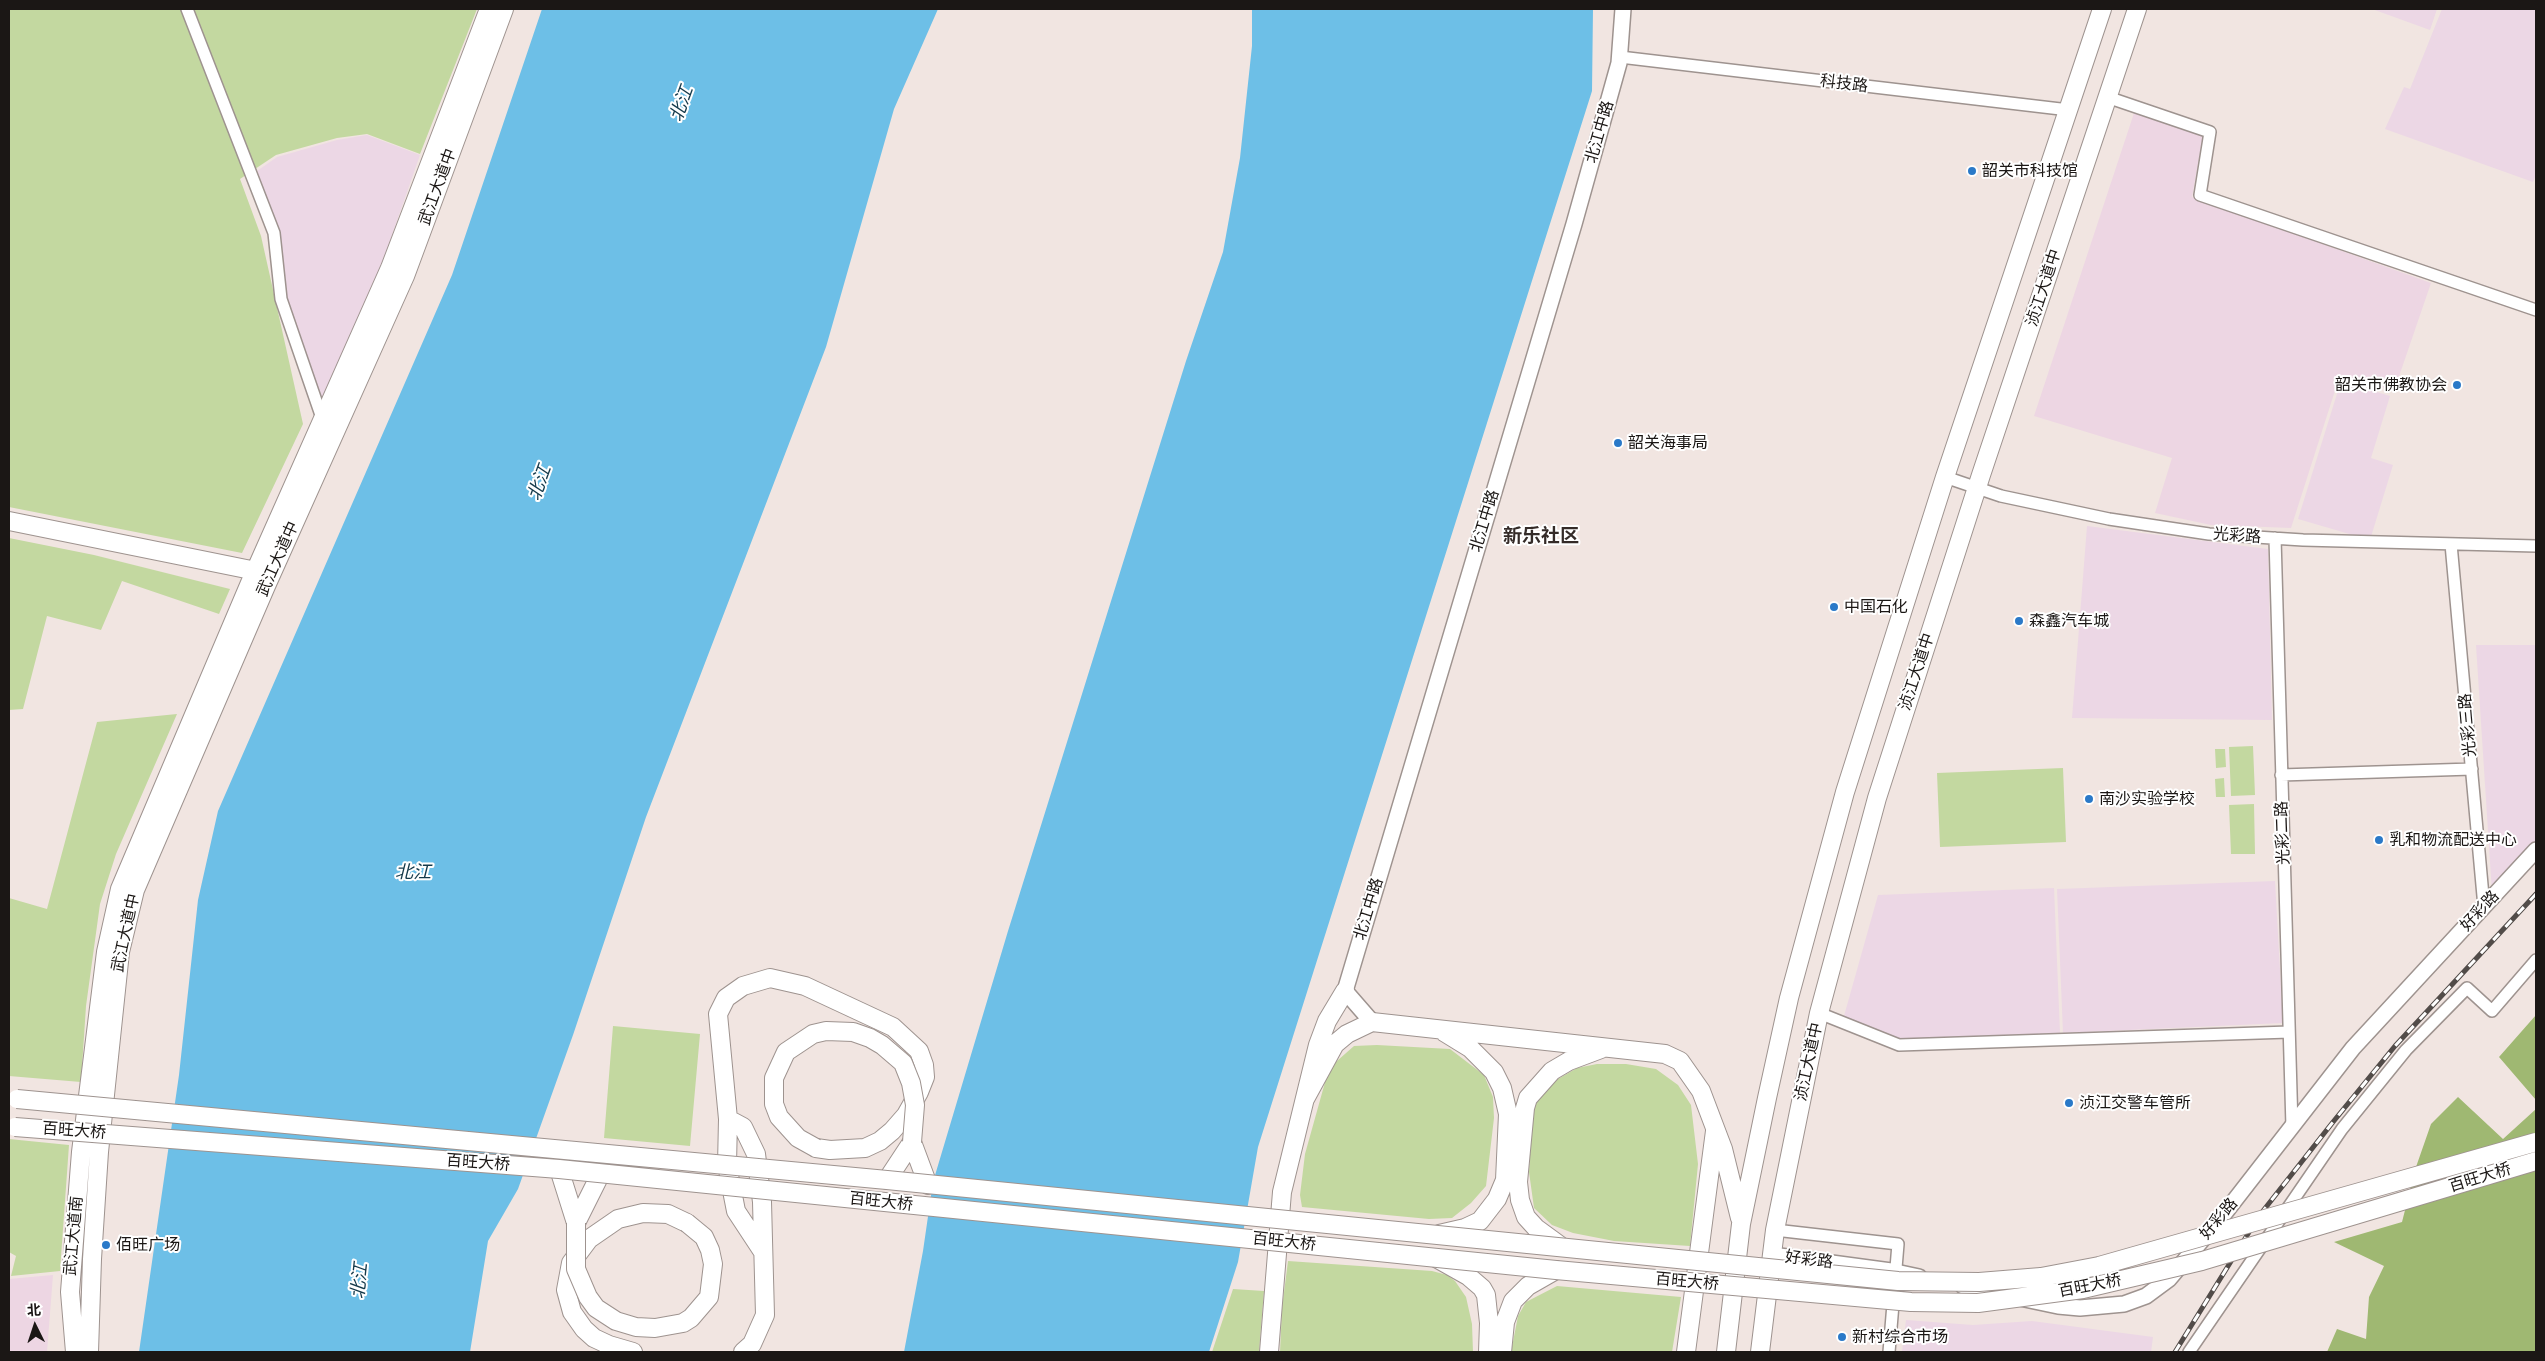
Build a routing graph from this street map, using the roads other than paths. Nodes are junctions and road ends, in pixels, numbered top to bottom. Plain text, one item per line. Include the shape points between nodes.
1 (188, 9) edge
2 (489, 9) edge
3 (504, 9) edge
4 (1623, 9) edge
5 (2102, 9) edge
6 (2137, 9) edge
7 (1620, 57) junction
8 (2107, 97) junction
9 (2069, 110) junction
10 (2536, 310) edge
11 (323, 420) junction
12 (1945, 477) junction
13 (1977, 486) junction
14 (9, 521) edge
15 (9, 530) edge
16 (2275, 538) junction
17 (2452, 544) junction
18 (2536, 546) edge
19 (261, 579) junction
20 (2472, 769) junction
21 (2281, 775) junction
22 (2536, 850) edge
23 (2484, 906) junction
24 (2536, 960) edge
25 (1345, 991) junction
26 (1819, 1012) junction
27 (1372, 1022) junction
28 (1440, 1030) junction
29 (2289, 1032) junction
30 (1603, 1048) junction
31 (13, 1099) edge
32 (1305, 1100) junction
33 (728, 1119) junction
34 (94, 1121) junction
35 (12, 1126) edge
36 (2292, 1127) junction
37 (1715, 1128) junction
38 (912, 1142) junction
39 (2536, 1142) edge
40 (2536, 1161) edge
41 (559, 1169) junction
42 (601, 1173) junction
43 (887, 1180) junction
44 (928, 1185) junction
45 (576, 1223) junction
46 (1741, 1224) junction
47 (1775, 1230) junction
48 (1437, 1235) junction
49 (1562, 1248) junction
50 (763, 1252) junction
51 (1772, 1255) junction
52 (1436, 1258) junction
53 (1556, 1270) junction
54 (1896, 1272) junction
55 (70, 1292) junction
56 (64, 1352) edge
57 (75, 1352) edge
58 (89, 1352) edge
59 (633, 1352) edge
60 (743, 1352) edge
61 (1269, 1352) edge
62 (1488, 1352) edge
63 (1502, 1352) edge
64 (1686, 1352) edge
65 (1726, 1352) edge
66 (1760, 1352) edge
67 (1889, 1352) edge
68 (2188, 1352) edge

1 - 11 street via 274,233 281,299
2 - 11 main road, 武江大道中 via 390,268
3 - 19 main road, 武江大道中 via 405,276
4 - 7 street, 北江中路
5 - 9 main road, 浈江大道中
6 - 8 main road, 浈江大道中
7 - 9 street, 科技路
7 - 25 street, 北江中路 via 1574,224
8 - 10 street via 2210,132 2200,194
8 - 13 main road, 浈江大道中
9 - 12 main road, 浈江大道中
11 - 19 main road, 武江大道中
12 - 13 street, 光彩路
12 - 46 main road, 浈江大道中 via 1845,792 1791,989
13 - 16 street, 光彩路 via 2001,496 2109,519 2209,534
13 - 26 main road, 浈江大道中 via 1877,798
14 - 19 main road
15 - 19 main road
16 - 17 street, 光彩路
16 - 21 street, 光彩二路
17 - 18 street, 光彩路
17 - 20 street, 光彩三路
19 - 34 main road, 武江大道中 via 120,889 106,952
20 - 21 street
20 - 23 street, 光彩三路
21 - 29 street, 光彩二路
22 - 23 street, 好彩路
23 - 36 street, 好彩路 via 2353,1048
24 - 68 street via 2492,1011 2467,988 2406,1050 2342,1129
25 - 27 street
25 - 32 main road via 1318,1044
26 - 29 street via 1899,1045
26 - 47 main road, 浈江大道中
27 - 28 main road
27 - 32 main road via 1335,1044
28 - 30 main road
28 - 48 main road via 1470,1048 1494,1072 1508,1114 1505,1180 1494,1206 1480,1221
29 - 36 street, 光彩二路
30 - 37 main road via 1674,1057 1701,1091
30 - 49 main road via 1552,1071 1528,1098 1525,1108 1518,1182 1520,1200 1526,1217
31 - 43 main road, 百旺大桥, bridge
32 - 61 main road via 1282,1192
33 - 38 main road, bridge via 718,1014 721,1005 734,991 770,978 805,986 893,1027 919,1051 925,1077 906,1115 880,1141 852,1150 816,1148 798,1138 779,1117 774,1104 774,1078 786,1052 813,1034 853,1032 882,1044 902,1063 912,1083 915,1105
33 - 50 main road via 727,1164 736,1211
33 - 50 main road via 743,1127 756,1154 762,1202
34 - 55 main road, 武江大道南
34 - 58 main road, 武江大道南
35 - 41 main road, 百旺大桥, bridge
36 - 54 street, 好彩路 via 2169,1279 2146,1296 2124,1304 2080,1308 2058,1306
37 - 46 main road
37 - 64 main road
38 - 43 main road
38 - 44 main road
39 - 49 main road, 百旺大桥, bridge via 2099,1266 2042,1276 1979,1282 1898,1281
40 - 53 main road, 百旺大桥, bridge via 2202,1260 2083,1289 1978,1303 1911,1302
41 - 42 main road, 百旺大桥, bridge
41 - 45 main road
42 - 45 main road
42 - 52 main road, 百旺大桥, bridge
43 - 44 main road, 百旺大桥, bridge
44 - 48 main road, 百旺大桥, bridge
45 - 59 main road, bridge via 576,1269 588,1297 596,1308 616,1321 636,1327 655,1328 683,1323 691,1318 709,1297 713,1264 710,1250 704,1237 687,1223 668,1214 643,1213 618,1219 590,1239 571,1263 566,1290 572,1312 594,1338
46 - 65 main road, 浈江大道中
47 - 51 main road, 浈江大道中
47 - 54 street via 1898,1244
48 - 49 main road, 百旺大桥, bridge
50 - 60 main road via 765,1315 752,1344
51 - 54 street, 好彩路
51 - 66 main road, 浈江大道中
52 - 53 main road, 百旺大桥, bridge
52 - 62 main road via 1482,1288 1489,1323
53 - 63 main road via 1528,1286 1513,1301 1505,1322
54 - 67 street
55 - 56 main road
55 - 57 main road, 武江大道南

